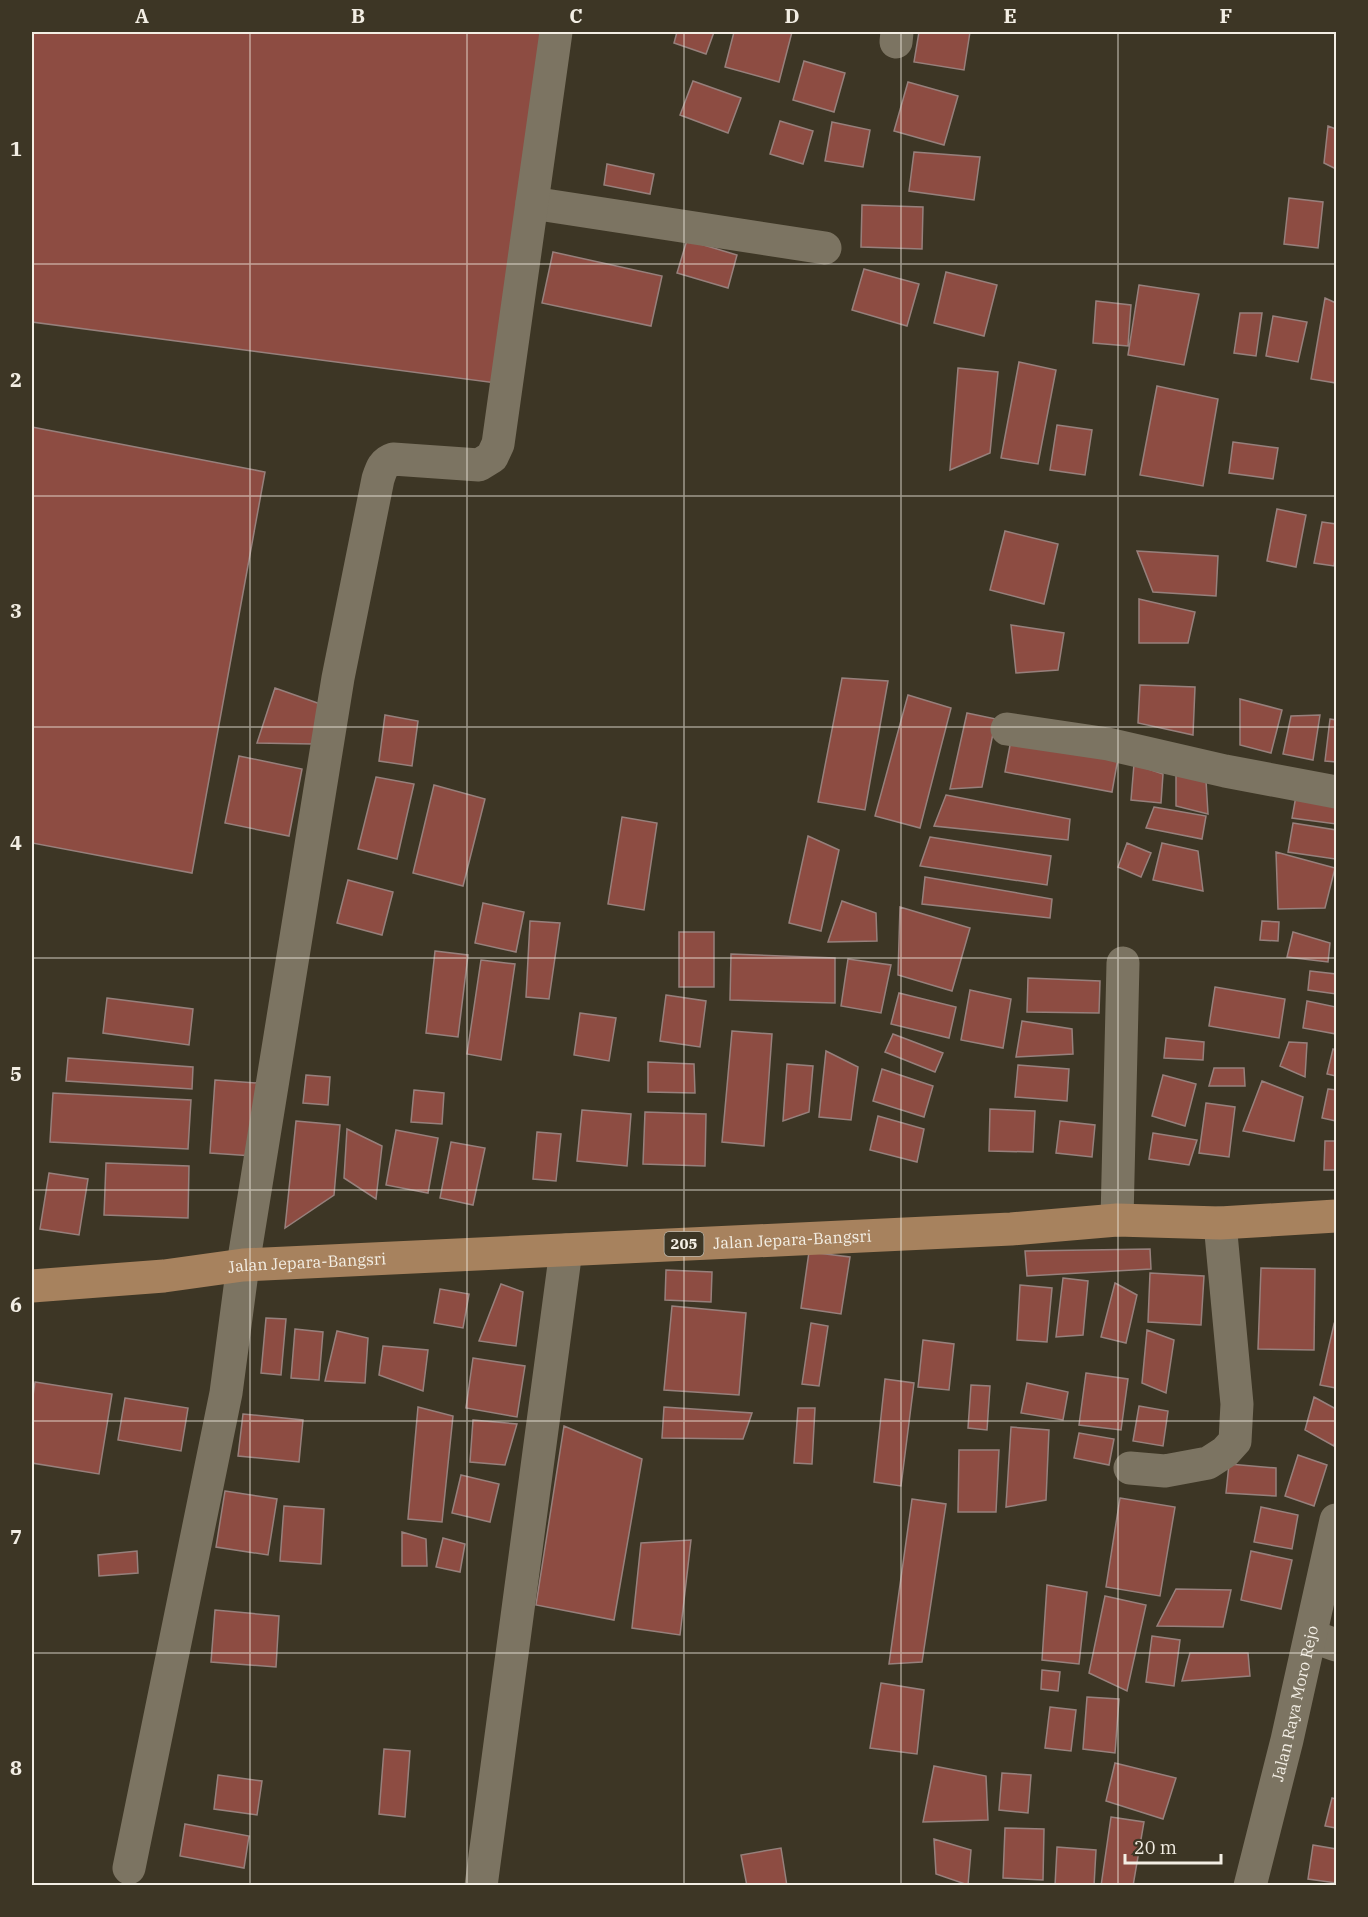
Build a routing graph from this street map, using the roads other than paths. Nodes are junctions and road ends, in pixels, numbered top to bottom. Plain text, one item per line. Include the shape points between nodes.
1 (556, 32) edge
2 (532, 203) junction
3 (825, 248) dead end
4 (1007, 729) dead end
5 (1336, 792) edge
6 (1123, 963) dead end
7 (1336, 1216) edge
8 (1117, 1220) junction
9 (1220, 1223) junction
10 (566, 1250) junction
11 (243, 1264) junction
12 (32, 1286) edge
13 (1130, 1468) dead end
14 (1336, 1520) edge
15 (1324, 1641) edge
16 (129, 1868) dead end
17 (481, 1886) edge
18 (1250, 1886) edge

1 - 2 street
2 - 3 street
2 - 11 street via 498,444 492,457 478,465 393,459 386,461 378,479 338,678
4 - 5 street via 1108,744
6 - 8 street
7 - 9 main road, Jalan Jepara-Bangsri / 205
8 - 9 main road, Jalan Jepara-Bangsri / 205
8 - 10 main road, Jalan Jepara-Bangsri / 205 via 1011,1229
9 - 13 street via 1237,1404 1235,1441 1208,1463 1165,1471
10 - 11 main road, Jalan Jepara-Bangsri / 205
10 - 17 street
11 - 12 main road, Jalan Jepara-Bangsri / 205 via 164,1276
11 - 16 street via 226,1393
14 - 15 street, Jalan Raya Moro Rejo
15 - 18 street, Jalan Raya Moro Rejo

